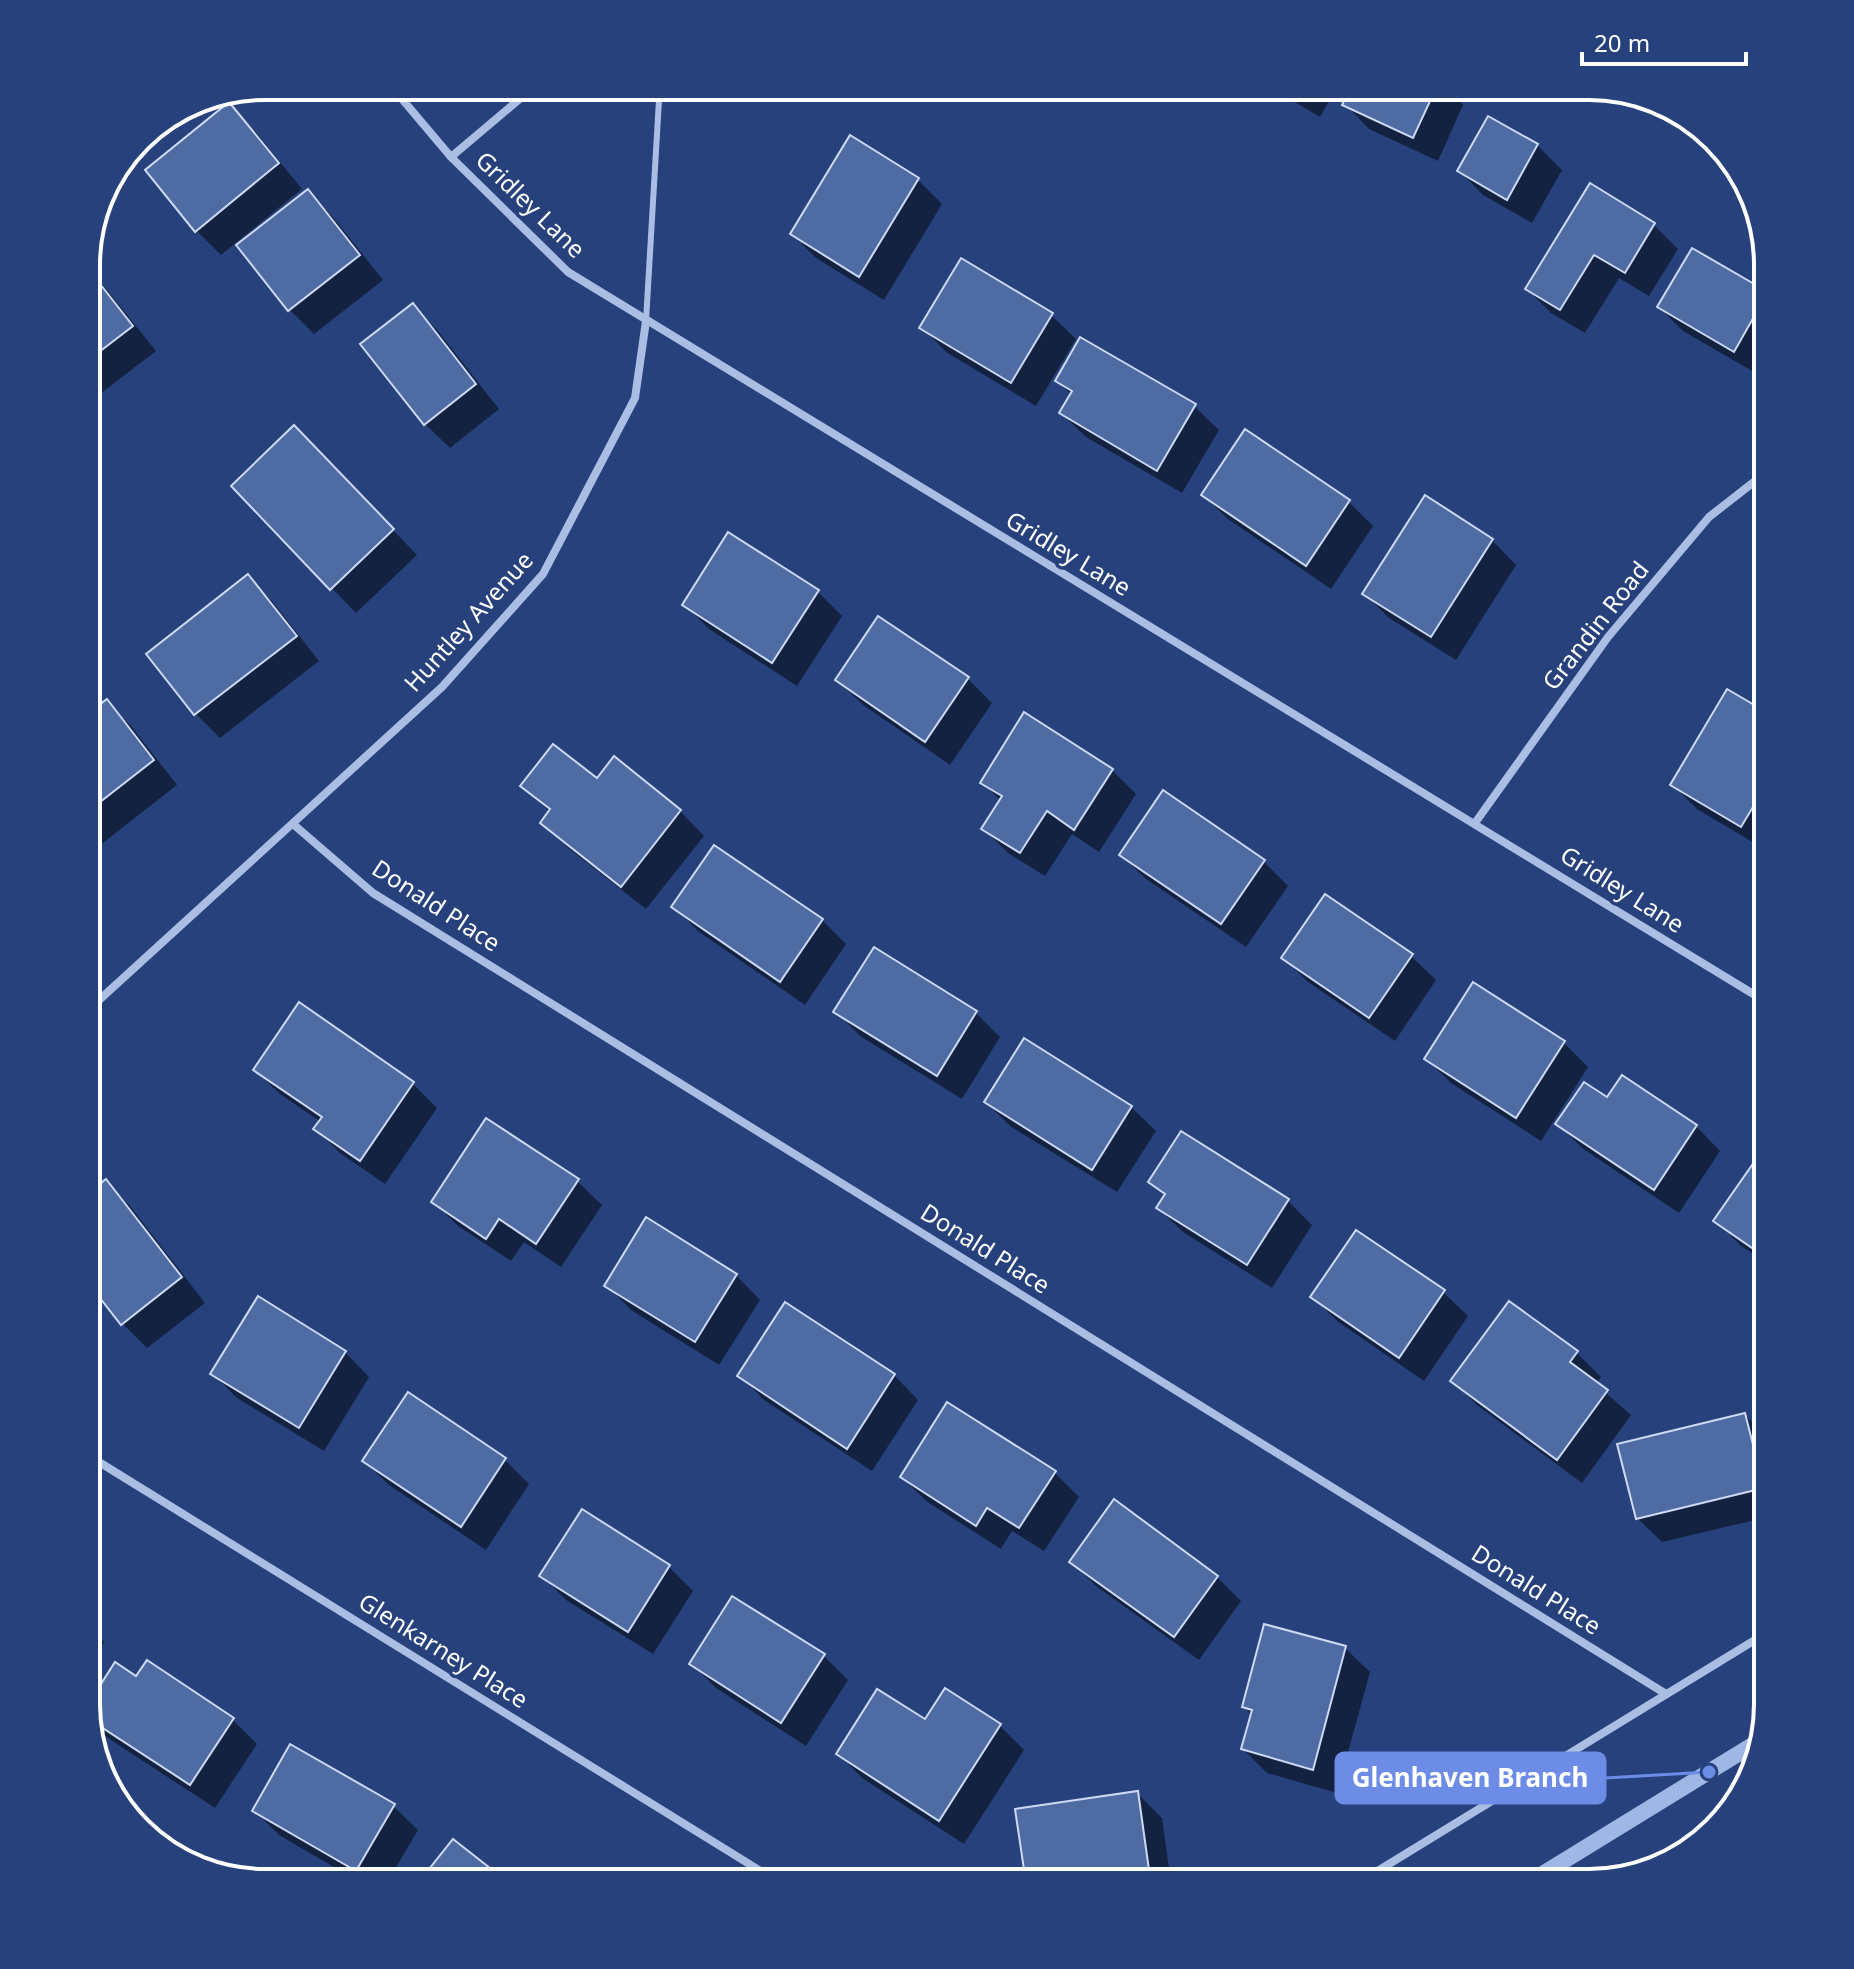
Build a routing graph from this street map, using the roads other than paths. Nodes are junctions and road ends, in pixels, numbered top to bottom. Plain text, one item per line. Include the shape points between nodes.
1 (403, 100) edge
2 (518, 100) edge
3 (659, 100) edge
4 (451, 157) junction
5 (646, 321) junction
6 (1754, 482) edge
7 (1475, 823) junction
8 (293, 824) junction
9 (1754, 994) edge
10 (100, 999) edge
11 (100, 1463) edge
12 (1754, 1641) edge
13 (1666, 1694) junction
14 (757, 1869) edge
15 (1381, 1869) edge

1 - 4 street, Gridley Lane
2 - 4 street
3 - 5 lane, Huntley Avenue
4 - 5 street, Gridley Lane via 568,272
5 - 7 street, Gridley Lane
5 - 8 street, Huntley Avenue via 635,398 543,574 442,687
6 - 7 street, Grandin Road via 1709,517 1608,637
7 - 9 street, Gridley Lane
8 - 10 street, Huntley Avenue
8 - 13 street, Donald Place via 373,893
11 - 14 street, Glenkarney Place
12 - 13 street
13 - 15 street

